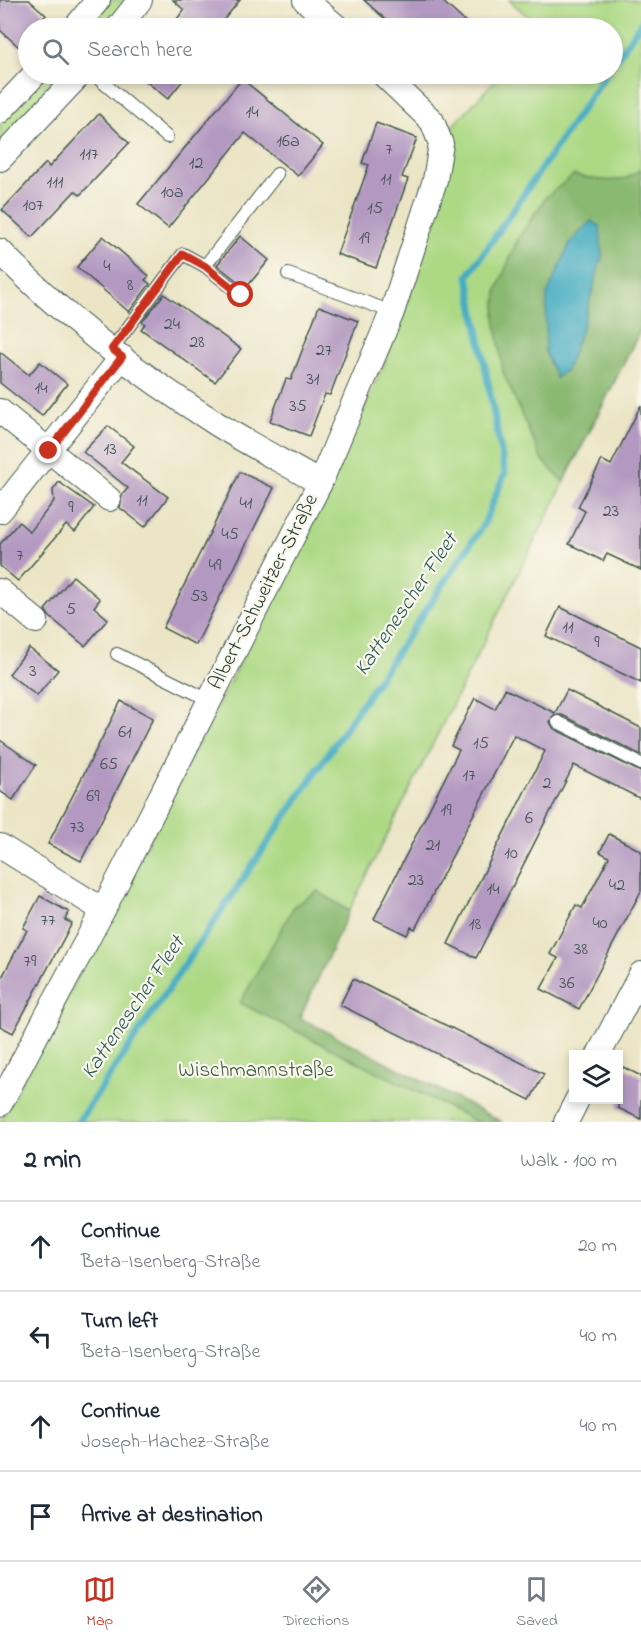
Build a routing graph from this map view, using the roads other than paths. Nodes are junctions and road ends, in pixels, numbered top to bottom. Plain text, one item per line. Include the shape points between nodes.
1 (98, 0) edge
2 (140, 0) edge
3 (305, 0) edge
4 (83, 18) edge
5 (125, 18) edge
6 (326, 18) edge
7 (26, 84) edge
8 (71, 84) edge
9 (105, 84) edge
10 (393, 84) edge
11 (0, 111) edge
12 (167, 137) dead end
13 (0, 159) edge
14 (277, 174) dead end
15 (0, 251) edge
16 (205, 266) junction
17 (288, 273) dead end
18 (241, 295) dead end
19 (392, 312) junction
20 (117, 353) junction
21 (0, 411) edge
22 (49, 451) junction
23 (320, 483) junction
24 (109, 500) dead end
25 (0, 511) edge
26 (0, 591) edge
27 (36, 621) dead end
28 (117, 654) dead end
29 (209, 700) junction
30 (558, 722) dead end
31 (641, 764) edge
32 (0, 846) edge
33 (103, 910) junction
34 (640, 979) edge
35 (601, 1050) edge
36 (0, 1104) edge
37 (575, 1104) edge
38 (566, 1122) edge

1 - 4 street
2 - 5 street
3 - 6 street
7 - 11 street
8 - 13 street
9 - 12 lane
10 - 19 street, Albert-Schweitzer-Straße via 432,121 441,144 435,180
14 - 16 lane
15 - 20 street via 32,284
16 - 18 lane
16 - 20 lane via 183,254
17 - 19 lane
19 - 23 street, Albert-Schweitzer-Straße
20 - 22 street
20 - 23 street via 217,424
21 - 22 street
22 - 24 street
22 - 25 street
23 - 29 street, Albert-Schweitzer-Straße
26 - 27 street
28 - 29 lane
29 - 33 street, Albert-Schweitzer-Straße
30 - 31 lane
32 - 33 street
33 - 36 street, Albert-Schweitzer-Straße
34 - 35 street
37 - 38 street

